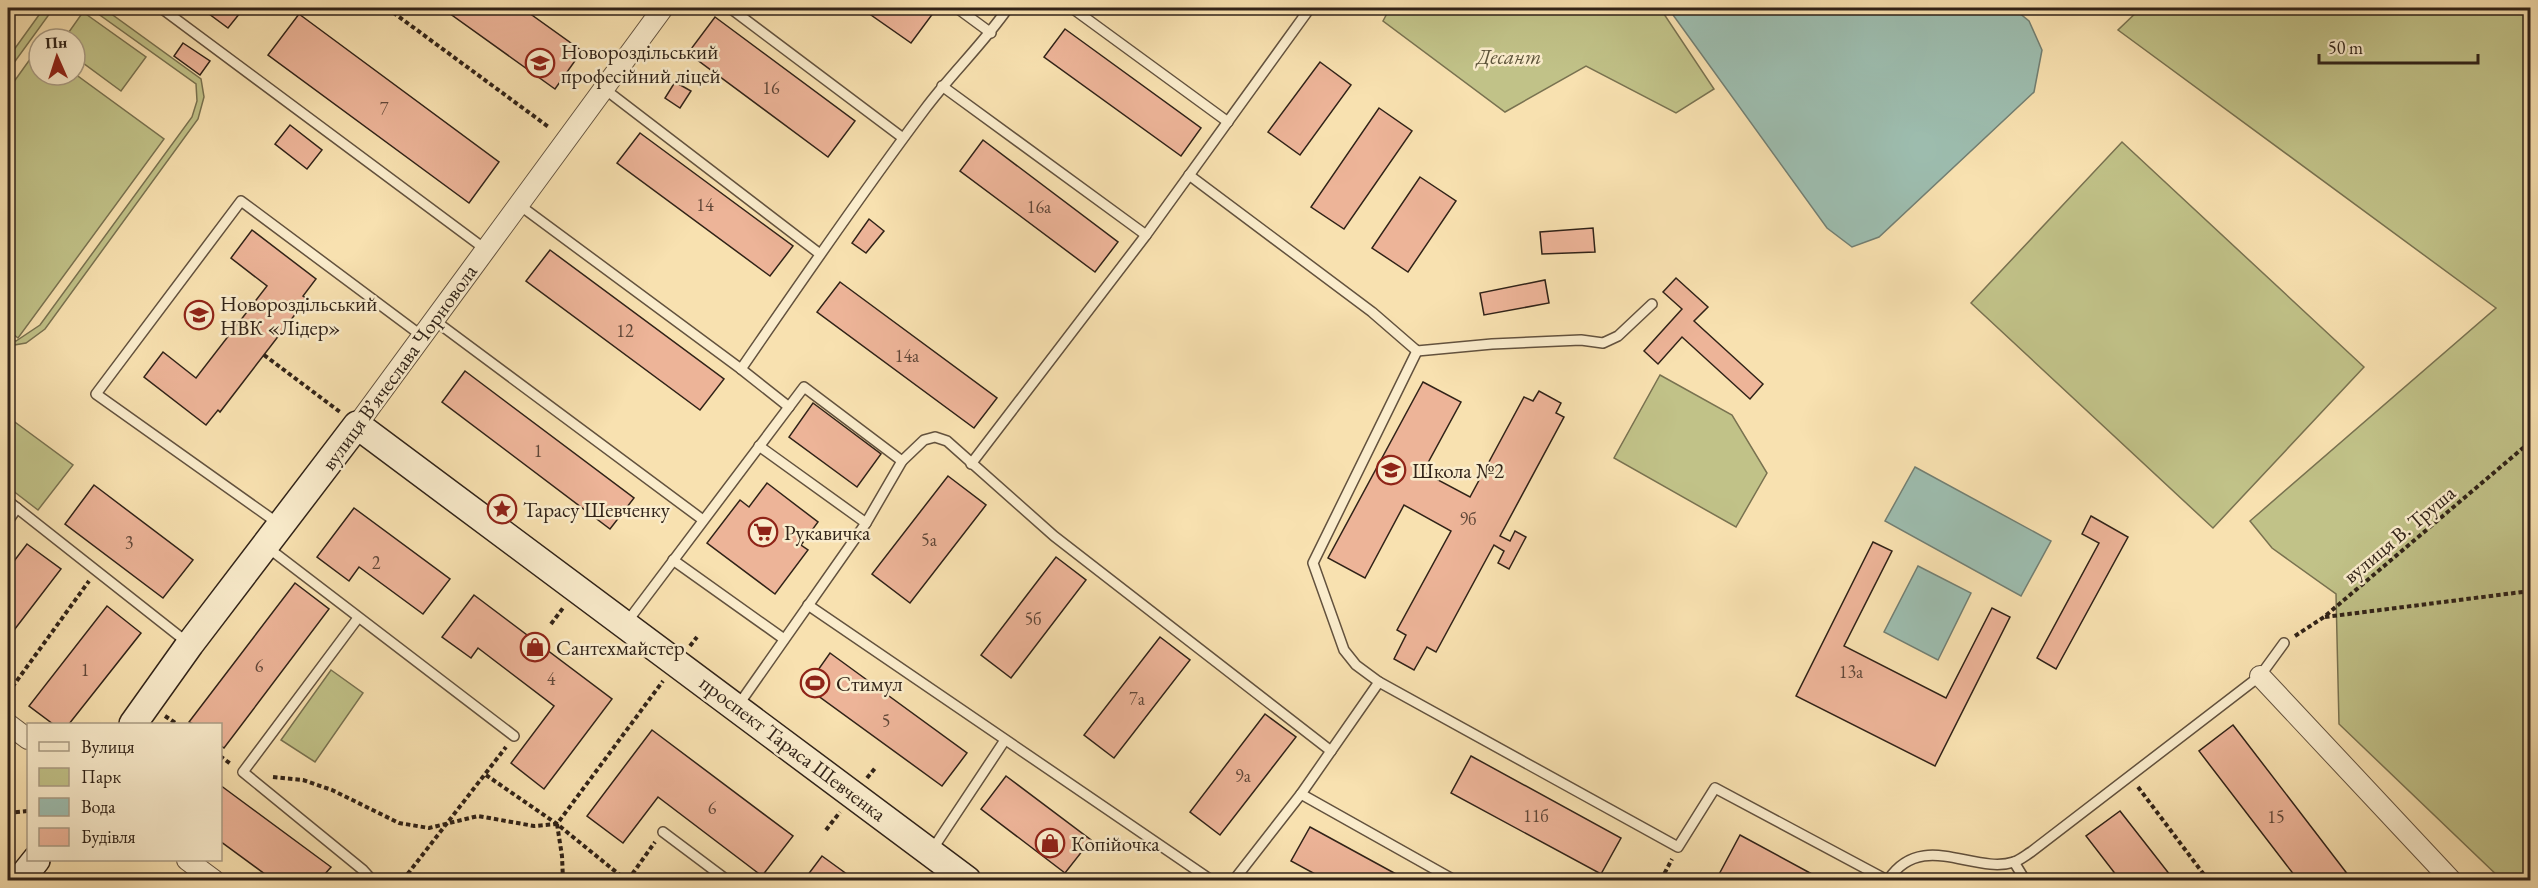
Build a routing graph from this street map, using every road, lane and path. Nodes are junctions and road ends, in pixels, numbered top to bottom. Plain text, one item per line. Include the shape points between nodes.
1 (161, 8) edge
2 (387, 8) edge
3 (663, 8) edge
4 (730, 8) edge
5 (957, 8) edge
6 (1008, 8) edge
7 (1072, 8) edge
8 (1310, 8) edge
9 (991, 33) junction
10 (942, 86) junction
11 (602, 87) junction
12 (1228, 122) junction
13 (550, 128) dead end
14 (903, 138) junction
15 (1189, 176) junction
16 (518, 204) junction
17 (1146, 235) junction
18 (485, 249) junction
19 (820, 254) junction
20 (1652, 304) dead end
21 (434, 320) junction
22 (422, 336) junction
23 (1417, 351) junction
24 (264, 355) dead end
25 (741, 369) junction
26 (789, 407) junction
27 (352, 420) junction
28 (2530, 442) edge
29 (759, 446) junction
30 (902, 461) junction
31 (971, 464) junction
32 (8, 501) edge
33 (17, 508) junction
34 (703, 520) junction
35 (8, 521) edge
36 (866, 523) junction
37 (273, 535) junction
38 (674, 560) junction
39 (96, 571) junction
40 (2530, 591) edge
41 (808, 605) junction
42 (2324, 617) junction
43 (358, 618) junction
44 (625, 624) junction
45 (697, 637) dead end
46 (784, 639) junction
47 (2284, 643) joint
48 (190, 644) junction
49 (690, 647) dead end
50 (2260, 676) junction
51 (665, 678) dead end
52 (1379, 682) junction
53 (8, 693) edge
54 (737, 706) junction
55 (134, 723) edge
56 (8, 724) edge
57 (514, 736) joint
58 (27, 738) edge
59 (1005, 740) junction
60 (1331, 751) junction
61 (243, 772) junction
62 (486, 775) junction
63 (2131, 777) junction
64 (1301, 794) junction
65 (27, 811) edge
66 (8, 813) edge
67 (450, 821) junction
68 (557, 824) junction
69 (663, 832) joint
70 (1678, 847) junction
71 (931, 851) junction
72 (35, 861) edge
73 (188, 861) edge
74 (2014, 862) junction
75 (20, 880) edge
76 (214, 880) edge
77 (372, 880) edge
78 (403, 880) edge
79 (563, 880) edge
80 (627, 880) edge
81 (727, 880) edge
82 (967, 880) edge
83 (1211, 880) edge
84 (1234, 880) edge
85 (1454, 880) edge
86 (1661, 880) edge
87 (1888, 880) edge
88 (2025, 880) edge
89 (2208, 880) edge
90 (2451, 880) edge

1 - 18 lane
2 - 13 path
3 - 11 street, вулиця Вʼячеслава Чорновола
4 - 14 lane
5 - 9 lane
6 - 9 lane
7 - 12 lane
8 - 12 lane
9 - 10 lane
10 - 14 lane
10 - 17 lane
11 - 16 street, вулиця Вʼячеслава Чорновола
11 - 19 lane
12 - 15 lane
14 - 19 lane
15 - 17 lane
15 - 23 lane via 1372,312
16 - 18 street, вулиця Вʼячеслава Чорновола
16 - 25 lane
17 - 31 lane
18 - 21 street, вулиця Вʼячеслава Чорновола
19 - 25 lane
20 - 23 lane via 1618,336 1603,343 1569,340
21 - 22 street, вулиця Вʼячеслава Чорновола
21 - 34 lane
22 - 27 street, вулиця Вʼячеслава Чорновола
22 - 37 lane via 241,201 96,394
23 - 52 lane via 1313,563 1344,650
24 - 27 path
25 - 26 lane
26 - 29 lane
26 - 30 lane via 804,387
27 - 37 street, вулиця Вʼячеслава Чорновола
27 - 44 street, проспект Тараса Шевченка
28 - 42 path, вулиця В. Труша
29 - 34 lane
29 - 36 lane
30 - 31 lane via 924,440 935,437 947,441
30 - 36 lane
31 - 60 lane via 1054,536
32 - 33 lane
33 - 35 lane
33 - 39 lane
34 - 38 lane
36 - 41 lane
37 - 43 lane
37 - 48 street, вулиця Вʼячеслава Чорновола
38 - 44 lane
38 - 46 lane
39 - 48 lane
39 - 53 path
40 - 42 path
41 - 46 lane
41 - 59 lane
42 - 47 path, вулиця В. Труша
43 - 57 lane
43 - 61 lane
44 - 54 street, проспект Тараса Шевченка
45 - 49 path
46 - 54 lane
47 - 50 lane
48 - 55 street, вулиця Вʼячеслава Чорновола
50 - 63 lane
50 - 90 street
51 - 68 path
52 - 60 lane
52 - 70 lane
54 - 71 street, проспект Тараса Шевченка
56 - 58 street
57 - 62 path
59 - 71 lane
59 - 83 lane
60 - 64 lane
61 - 67 path via 303,780 399,823 429,828
61 - 77 lane
62 - 67 path
62 - 68 path
63 - 74 lane
63 - 89 path
64 - 84 lane
64 - 85 lane
65 - 66 path
67 - 68 path via 478,816 534,826
67 - 78 path
68 - 79 path
68 - 80 path
69 - 80 path
69 - 81 lane
70 - 86 path
70 - 87 lane via 1715,788
71 - 82 street, проспект Тараса Шевченка
72 - 75 street
73 - 76 street
74 - 87 lane via 1939,855 1911,860 1897,868
74 - 88 lane

